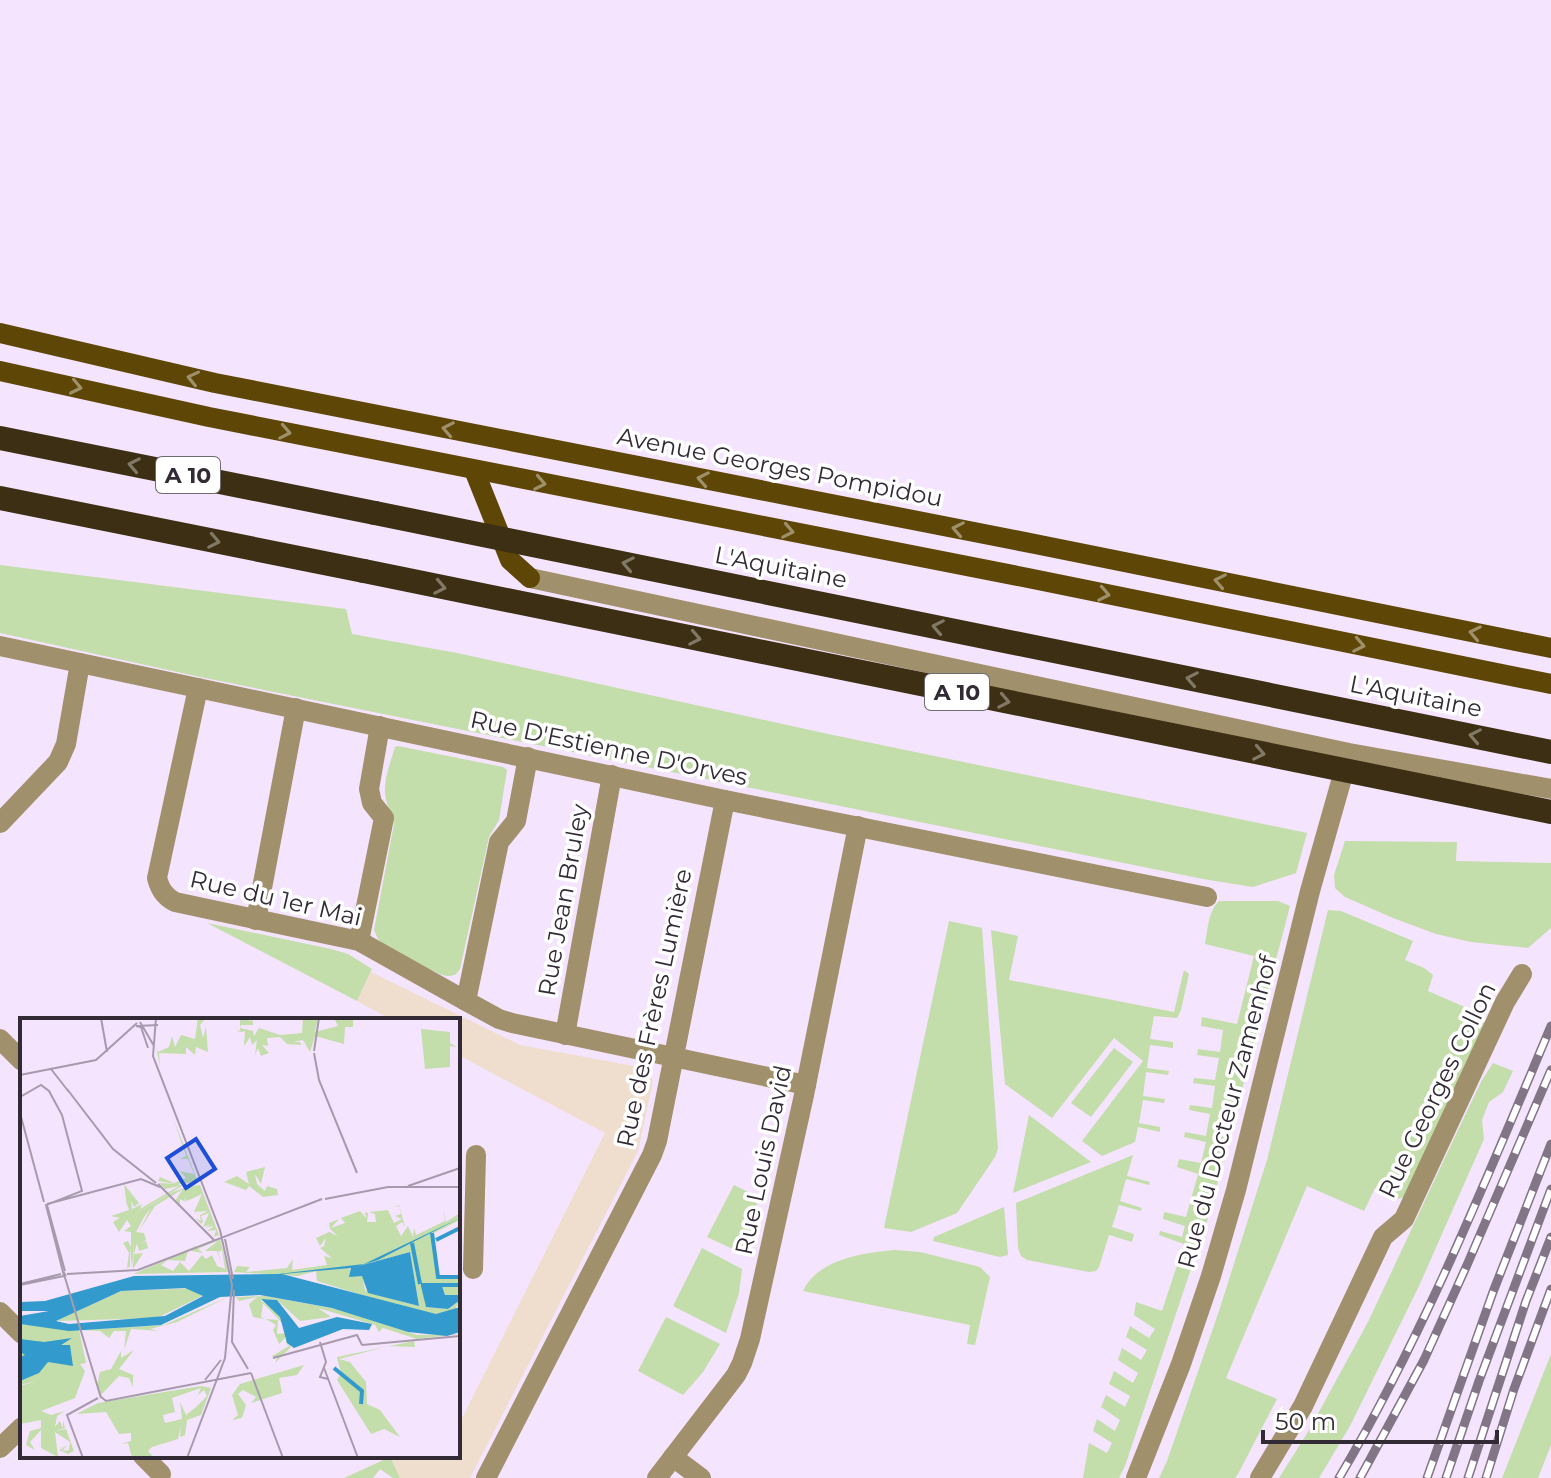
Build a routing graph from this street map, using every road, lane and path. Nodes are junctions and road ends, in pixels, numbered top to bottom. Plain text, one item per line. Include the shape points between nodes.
1 (0, 333) edge
2 (0, 371) edge
3 (0, 438) edge
4 (474, 470) junction
5 (0, 498) edge
6 (530, 578) joint
7 (0, 646) edge
8 (1551, 648) edge
9 (80, 663) junction
10 (1551, 684) edge
11 (198, 688) junction
12 (296, 708) junction
13 (380, 726) junction
14 (1551, 752) edge
15 (1349, 753) junction
16 (528, 757) junction
17 (612, 775) junction
18 (1551, 789) edge
19 (725, 800) junction
20 (1551, 812) edge
21 (0, 823) edge
22 (858, 826) junction
23 (1207, 897) dead end
24 (256, 920) junction
25 (359, 941) junction
26 (1522, 974) dead end
27 (466, 1001) junction
28 (565, 1035) junction
29 (0, 1039) edge
30 (672, 1058) junction
31 (20, 1059) edge
32 (806, 1085) junction
33 (476, 1155) dead end
34 (466, 1214) edge
35 (473, 1269) dead end
36 (0, 1312) edge
37 (20, 1332) edge
38 (20, 1429) edge
39 (0, 1448) edge
40 (673, 1457) junction
41 (145, 1458) edge
42 (161, 1474) dead end
43 (486, 1478) edge
44 (657, 1478) edge
45 (701, 1478) edge
46 (1136, 1478) edge
47 (1260, 1478) edge

8 -> 1 main road, Avenue Georges Pompidou via 215,383
2 -> 4 main road
14 -> 3 highway, L'Aquitaine / A 10, bridge
4 - 6 main road via 510,560
4 -> 10 main road
5 -> 20 highway, A 10, bridge
6 - 15 street
7 - 9 street, Rue D'Estienne D'Orves
9 - 11 street, Rue D'Estienne D'Orves
9 - 21 street via 58,762
11 - 12 street, Rue D'Estienne D'Orves
11 - 24 street, Rue du 1er Mai via 157,878 162,892 175,902
12 - 13 street, Rue D'Estienne D'Orves
12 - 24 street
13 - 16 street, Rue D'Estienne D'Orves
13 - 25 street via 369,789 384,818
15 - 18 street
15 - 46 street, Rue du Docteur Zamenhof via 1216,1262
16 - 17 street, Rue D'Estienne D'Orves
16 - 27 street via 516,821 499,842
17 - 19 street, Rue D'Estienne D'Orves
17 - 28 street, Rue Jean Bruley
19 - 22 street, Rue D'Estienne D'Orves
19 - 30 street, Rue des Frères Lumière
22 - 23 street, Rue D'Estienne D'Orves
22 - 32 street, Rue Louis David
24 - 25 street, Rue du 1er Mai
25 - 27 street, Rue du 1er Mai
26 - 47 street, Rue Georges Collon via 1404,1219 1383,1237 1303,1406
27 - 28 street, Rue du 1er Mai via 499,1019
28 - 30 street, Rue du 1er Mai
29 - 31 street
30 - 32 street, Rue du 1er Mai
30 - 43 street, Rue des Frères Lumière via 652,1155
32 - 40 street, Rue Louis David via 742,1363
33 - 34 street
34 - 35 street
36 - 37 street
38 - 39 street
40 - 44 street, Rue Louis David
40 - 45 street
41 - 42 street

